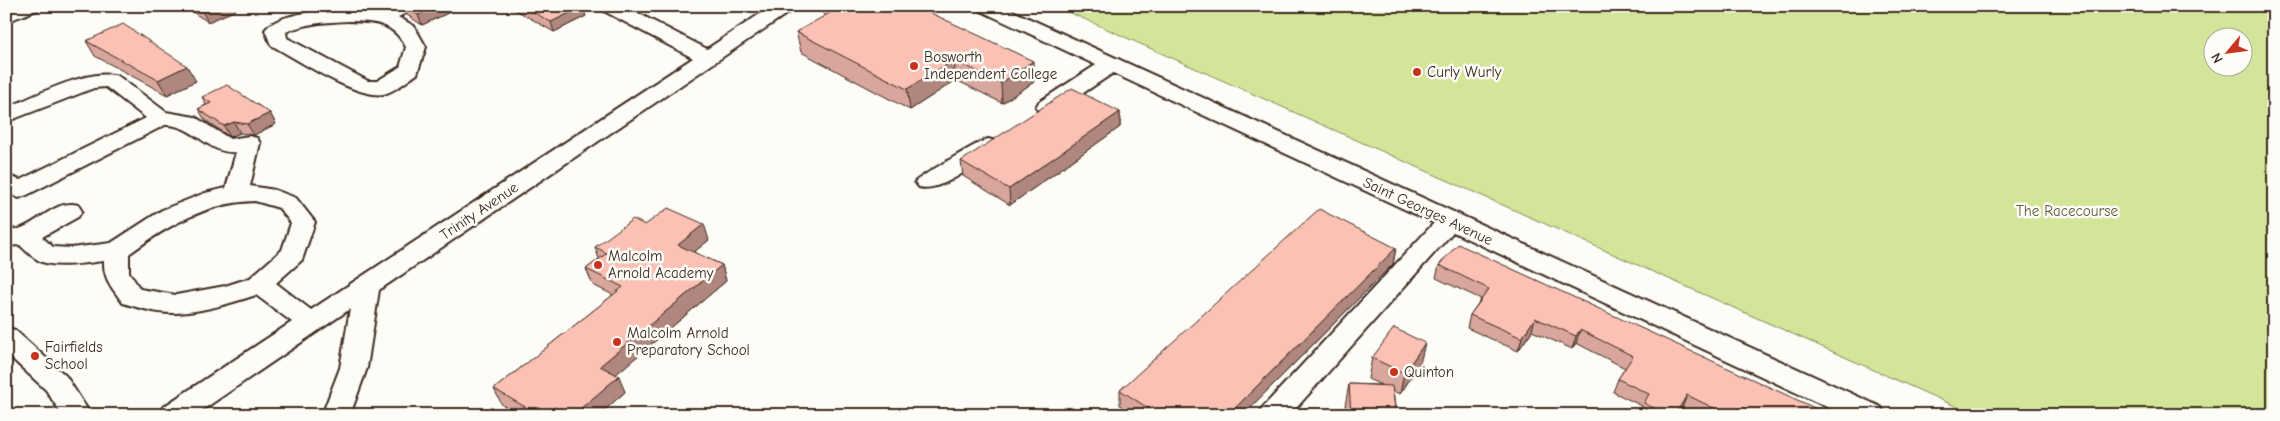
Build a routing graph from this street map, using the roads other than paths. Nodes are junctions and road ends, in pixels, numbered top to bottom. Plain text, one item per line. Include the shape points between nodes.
1 (30, 6) edge
2 (406, 6) edge
3 (609, 6) edge
4 (785, 6) edge
5 (986, 6) edge
6 (6, 16) edge
7 (383, 17) junction
8 (708, 58) junction
9 (1110, 65) junction
10 (8, 113) edge
11 (161, 119) junction
12 (1028, 120) edge
13 (1003, 136) edge
14 (6, 182) edge
15 (927, 182) dead end
16 (236, 194) junction
17 (70, 211) dead end
18 (1450, 221) junction
19 (16, 237) edge
20 (117, 251) junction
21 (259, 284) junction
22 (367, 285) junction
23 (311, 323) junction
24 (6, 337) edge
25 (77, 415) edge
26 (173, 415) edge
27 (336, 415) edge
28 (1273, 415) edge
29 (1871, 415) edge

1 - 6 street
2 - 7 street
3 - 8 street
4 - 8 street, Trinity Avenue
5 - 9 street, Saint Georges Avenue
7 - 7 street via 407,30 416,46 410,70 381,88 364,87 278,41 275,30 289,23 317,17
8 - 22 street, Trinity Avenue
9 - 12 street
9 - 18 street, Saint Georges Avenue
10 - 11 street via 90,82 111,80
11 - 14 street via 19,190
11 - 16 street via 172,117 196,124 226,146 250,143
13 - 15 street
16 - 20 street via 172,214
16 - 21 street via 264,194 288,203 303,222 293,254
17 - 19 street
18 - 28 street
18 - 29 street, Saint Georges Avenue
19 - 20 street via 48,255
20 - 21 street via 116,273 132,297 176,304 228,295
21 - 23 street
22 - 23 street, Trinity Avenue
22 - 27 street via 354,366 345,398
23 - 26 street, Trinity Avenue
24 - 25 street via 56,384

